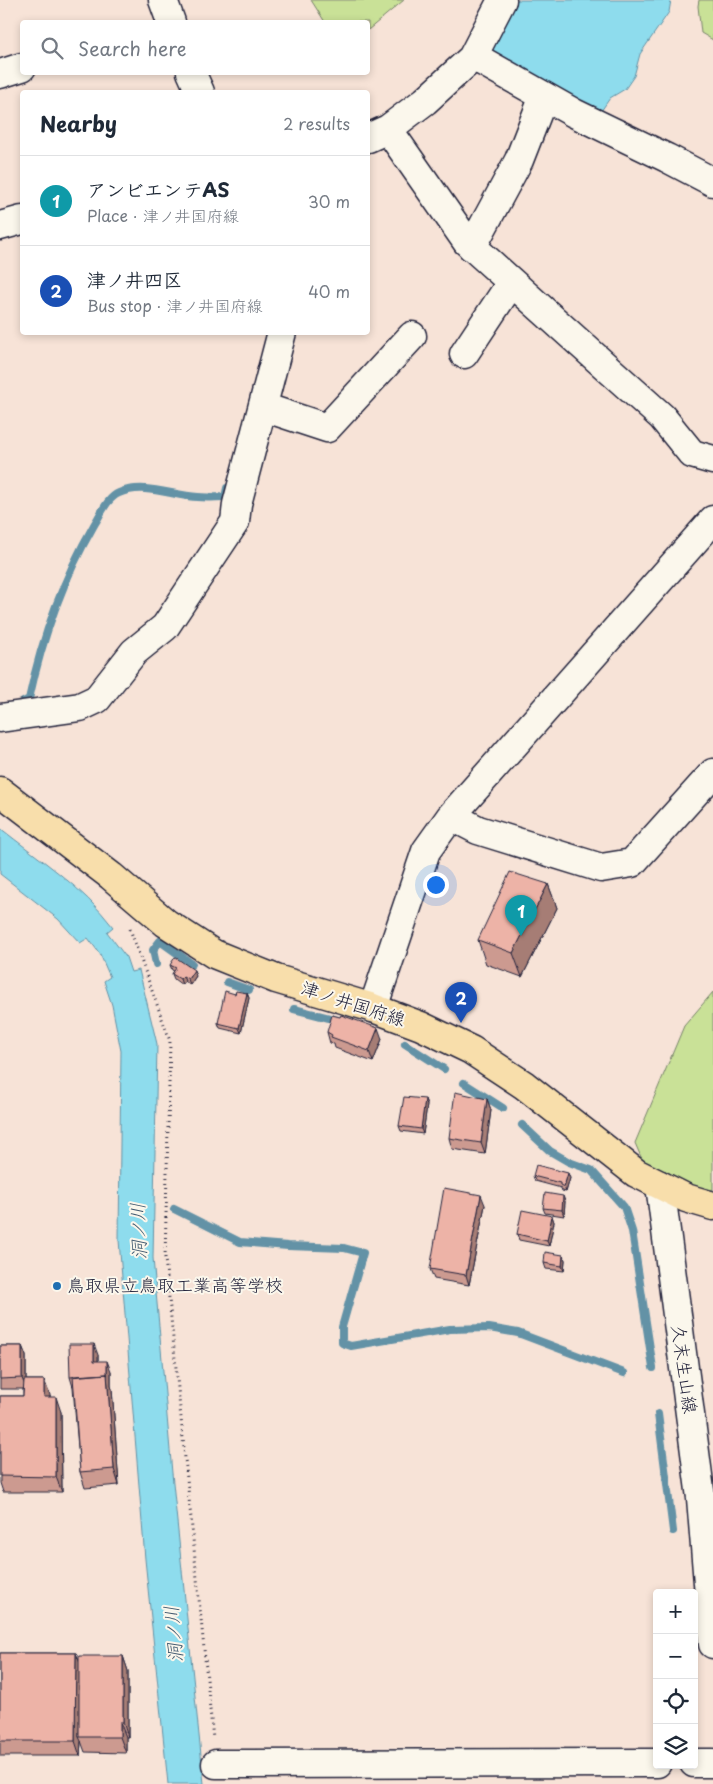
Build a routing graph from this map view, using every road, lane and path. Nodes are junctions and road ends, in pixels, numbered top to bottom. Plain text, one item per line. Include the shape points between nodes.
1 (163, 0) edge
2 (502, 0) edge
3 (170, 20) edge
4 (473, 56) junction
5 (20, 67) edge
6 (0, 74) edge
7 (192, 75) edge
8 (199, 90) edge
9 (544, 96) junction
10 (378, 134) edge
11 (713, 182) edge
12 (20, 221) edge
13 (0, 226) edge
14 (472, 246) junction
15 (511, 283) junction
16 (281, 335) edge
17 (412, 336) dead end
18 (464, 354) dead end
19 (263, 407) junction
20 (713, 460) edge
21 (713, 520) edge
22 (0, 718) edge
23 (713, 773) edge
24 (0, 791) edge
25 (451, 816) junction
26 (127, 922) dead end
27 (374, 1008) junction
28 (660, 1184) junction
29 (713, 1206) edge
30 (707, 1498) edge
31 (713, 1644) edge
32 (653, 1763) edge
33 (698, 1763) edge
34 (713, 1763) edge
35 (216, 1764) joint

1 - 3 street
2 - 4 street
4 - 9 street
4 - 10 street via 425,100
5 - 6 street
7 - 8 street
9 - 11 street
9 - 14 street via 519,160
10 - 14 street
12 - 13 street
14 - 15 street
15 - 18 street
15 - 20 street via 662,417 692,454
16 - 19 street
17 - 19 street via 327,428
19 - 22 street via 235,522 165,627 134,652 97,699 80,707
21 - 25 street
23 - 25 street via 632,863 621,866 601,868 478,830
24 - 27 main road, 津ノ井国府線 via 111,876 166,923 214,954 276,979
25 - 27 street via 426,851
26 - 35 path via 170,1041 165,1258
27 - 28 main road, 津ノ井国府線 via 471,1050 524,1084 636,1173
28 - 29 main road, 津ノ井国府線 via 686,1198
28 - 30 street, 久末生山線
30 - 31 street, 久末生山線
32 - 35 street
33 - 34 street

